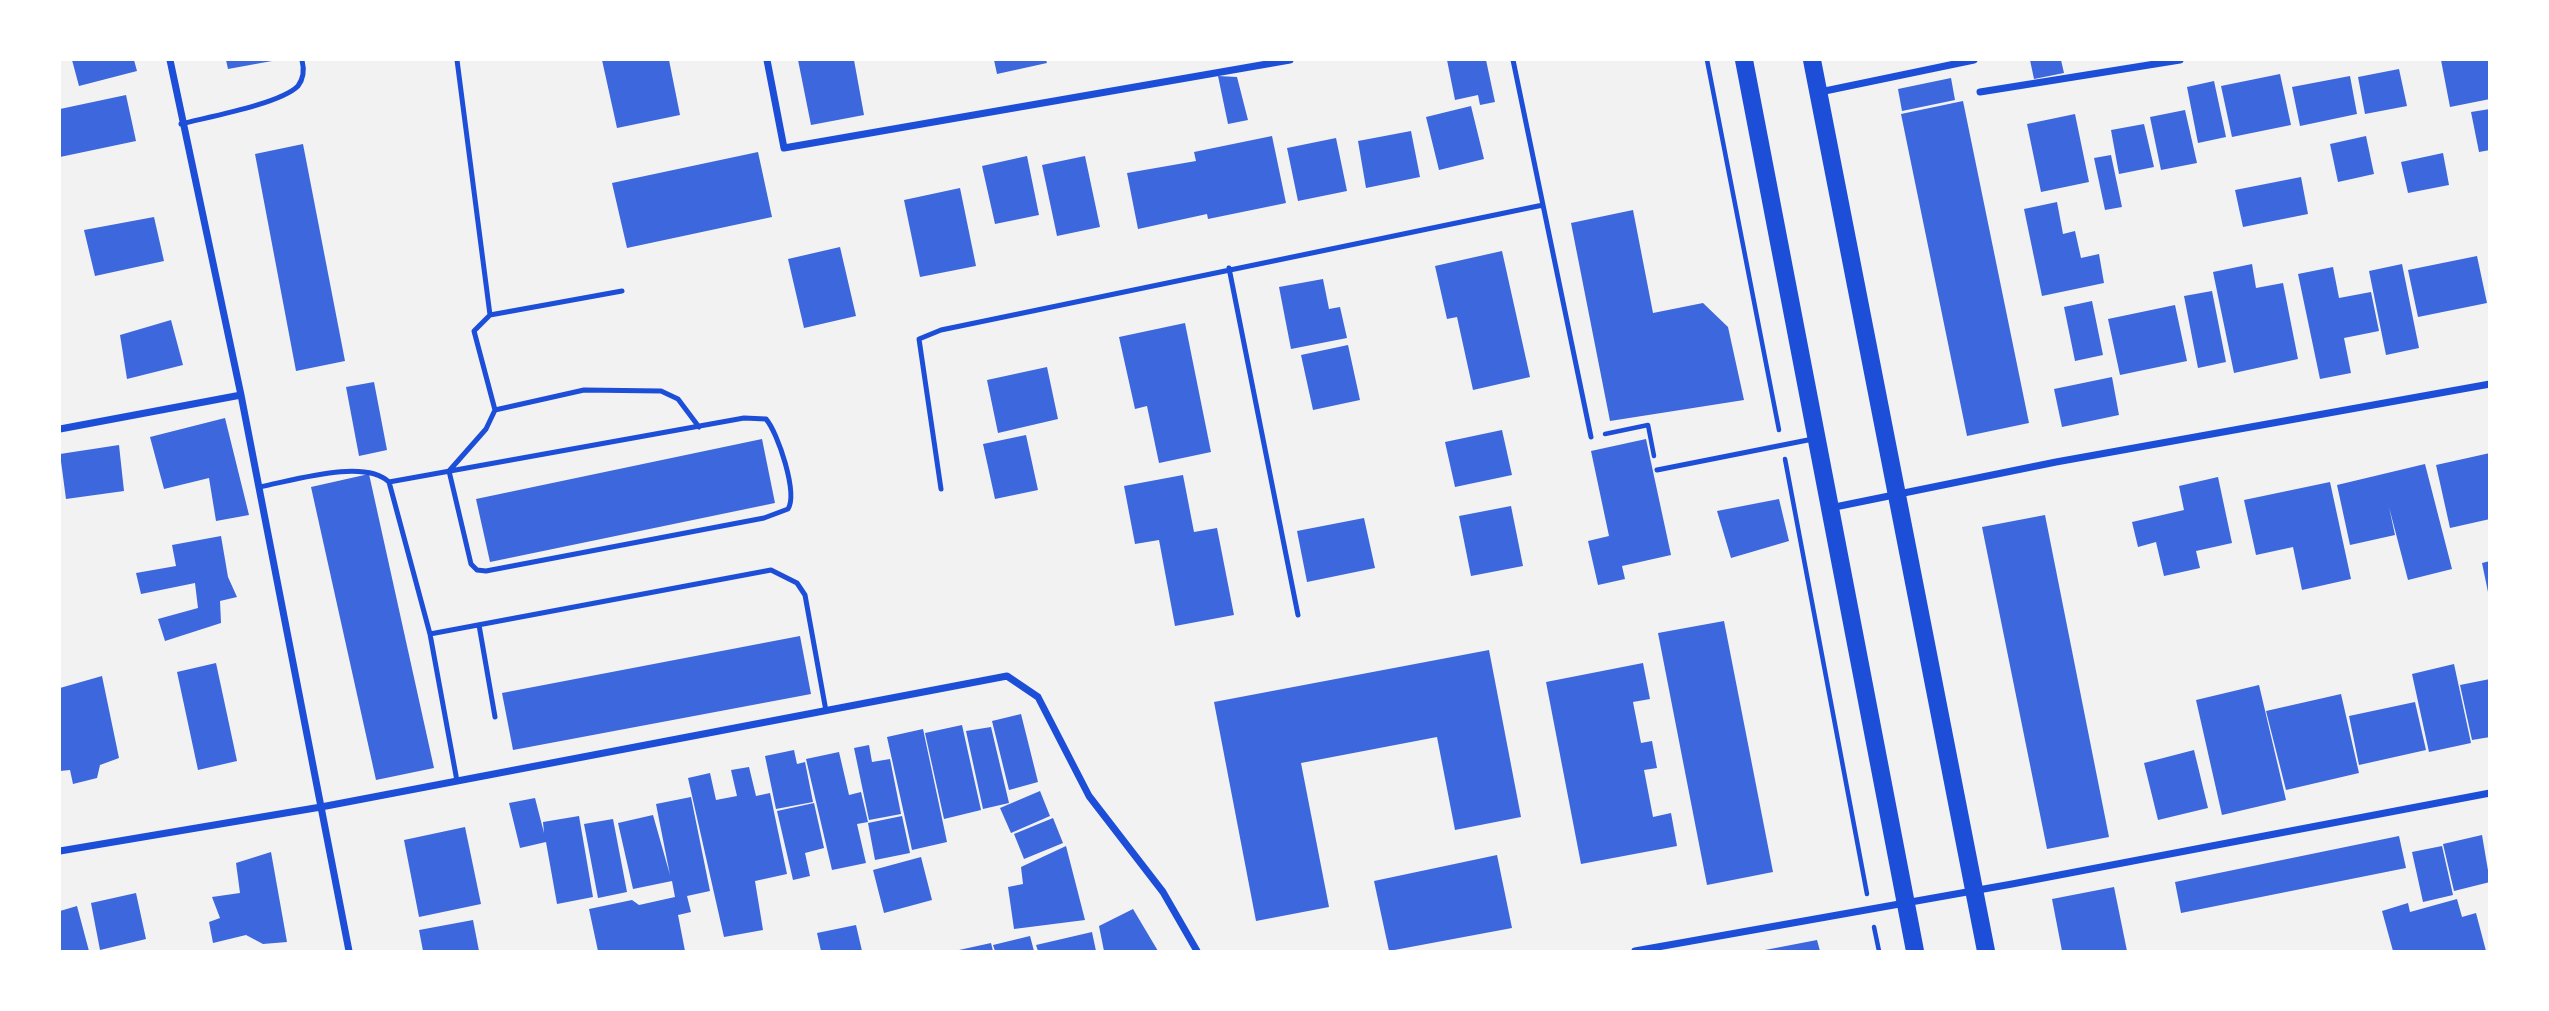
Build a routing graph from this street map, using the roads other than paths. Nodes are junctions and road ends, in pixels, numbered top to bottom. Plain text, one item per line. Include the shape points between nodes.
1 (170, 60) edge
2 (302, 60) edge
3 (457, 60) edge
4 (767, 60) edge
5 (1290, 60) edge
6 (1513, 60) edge
7 (1744, 60) edge
8 (1812, 60) edge
9 (1974, 60) edge
10 (2180, 60) edge
11 (1819, 92) junction
12 (1980, 92) dead end
13 (181, 124) junction
14 (1543, 205) junction
15 (1229, 268) junction
16 (622, 291) dead end
17 (490, 315) junction
18 (2490, 384) edge
19 (241, 395) junction
20 (495, 410) junction
21 (699, 427) junction
22 (60, 429) edge
23 (1591, 437) road end
24 (1816, 439) junction
25 (1657, 470) road end
26 (449, 471) junction
27 (389, 482) junction
28 (259, 487) junction
29 (940, 489) dead end
30 (1897, 495) junction
31 (1829, 508) junction
32 (1298, 615) dead end
33 (479, 625) junction
34 (430, 634) junction
35 (826, 711) junction
36 (495, 717) dead end
37 (457, 781) junction
38 (2490, 793) edge
39 (321, 807) junction
40 (60, 851) edge
41 (1974, 891) junction
42 (1906, 902) junction
43 (349, 951) edge
44 (1196, 951) edge
45 (1635, 951) edge
46 (1915, 951) edge
47 (1986, 951) edge

1 - 13 street
2 - 13 lane via 304,71 298,85 282,95
3 - 17 lane
4 - 5 street via 785,148
6 - 14 lane
7 - 24 main road
8 - 11 main road
9 - 11 street
10 - 12 street
11 - 30 main road
13 - 19 street
14 - 15 lane
14 - 23 lane
15 - 29 lane via 942,330 919,339
15 - 32 lane
16 - 17 lane
17 - 20 lane via 474,331
18 - 30 street
19 - 22 street
19 - 28 street
20 - 21 lane via 584,390 661,391 678,399
20 - 26 lane via 486,429
21 - 26 lane
21 - 26 lane via 744,418 766,419 775,430 792,497 788,509 764,518 477,570 471,564
24 - 25 lane
24 - 31 main road
26 - 27 lane
27 - 28 lane via 382,475 358,470
27 - 34 lane
28 - 39 street
30 - 31 street
30 - 41 main road
31 - 42 main road
33 - 34 lane
33 - 35 lane via 771,570 797,583 805,595
33 - 36 lane
34 - 37 lane
35 - 37 street
35 - 44 street via 1007,677 1017,683 1038,697 1089,796 1163,892
37 - 39 street
38 - 41 street
39 - 40 street
39 - 43 street
41 - 42 street
41 - 47 main road
42 - 45 street
42 - 46 main road

